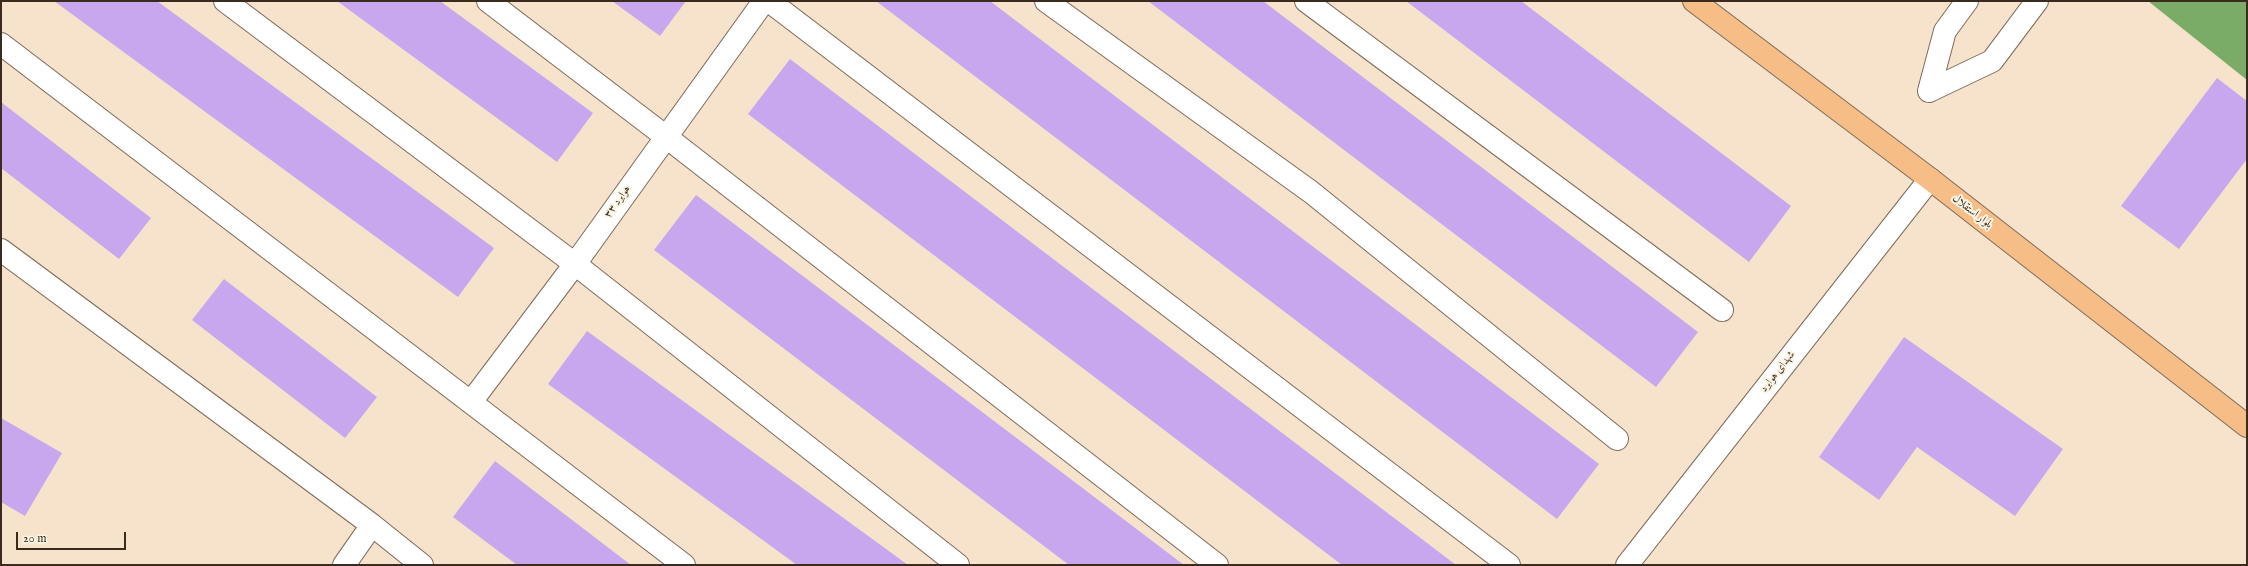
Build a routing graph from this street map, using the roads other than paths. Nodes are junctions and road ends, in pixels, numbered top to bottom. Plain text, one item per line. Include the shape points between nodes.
1 (225, 1) edge
2 (488, 1) edge
3 (764, 1) edge
4 (769, 1) edge
5 (1046, 1) edge
6 (1306, 1) edge
7 (1694, 1) edge
8 (1967, 1) edge
9 (2037, 1) edge
10 (1, 44) edge
11 (666, 136) junction
12 (1930, 180) junction
13 (1, 250) edge
14 (575, 264) junction
15 (1722, 310) dead end
16 (471, 402) junction
17 (2247, 426) edge
18 (1617, 439) dead end
19 (372, 525) junction
20 (344, 565) edge
21 (422, 565) edge
22 (684, 565) edge
23 (958, 565) edge
24 (1217, 565) edge
25 (1509, 565) edge
26 (1627, 565) edge

1 - 14 street
2 - 11 street
3 - 11 street, ۳۳ هوابرد
4 - 25 street
5 - 18 street via 1310,192
6 - 15 street
7 - 12 main road, بلوار استقلال
8 - 9 street via 1945,31 1929,91 1992,61
10 - 16 street
11 - 14 street, ۳۳ هوابرد
11 - 24 street
12 - 17 main road, بلوار استقلال
12 - 26 street, شهدای هوابرد
13 - 19 street
14 - 16 street, ۳۳ هوابرد
14 - 23 street
16 - 22 street
19 - 20 street
19 - 21 street

